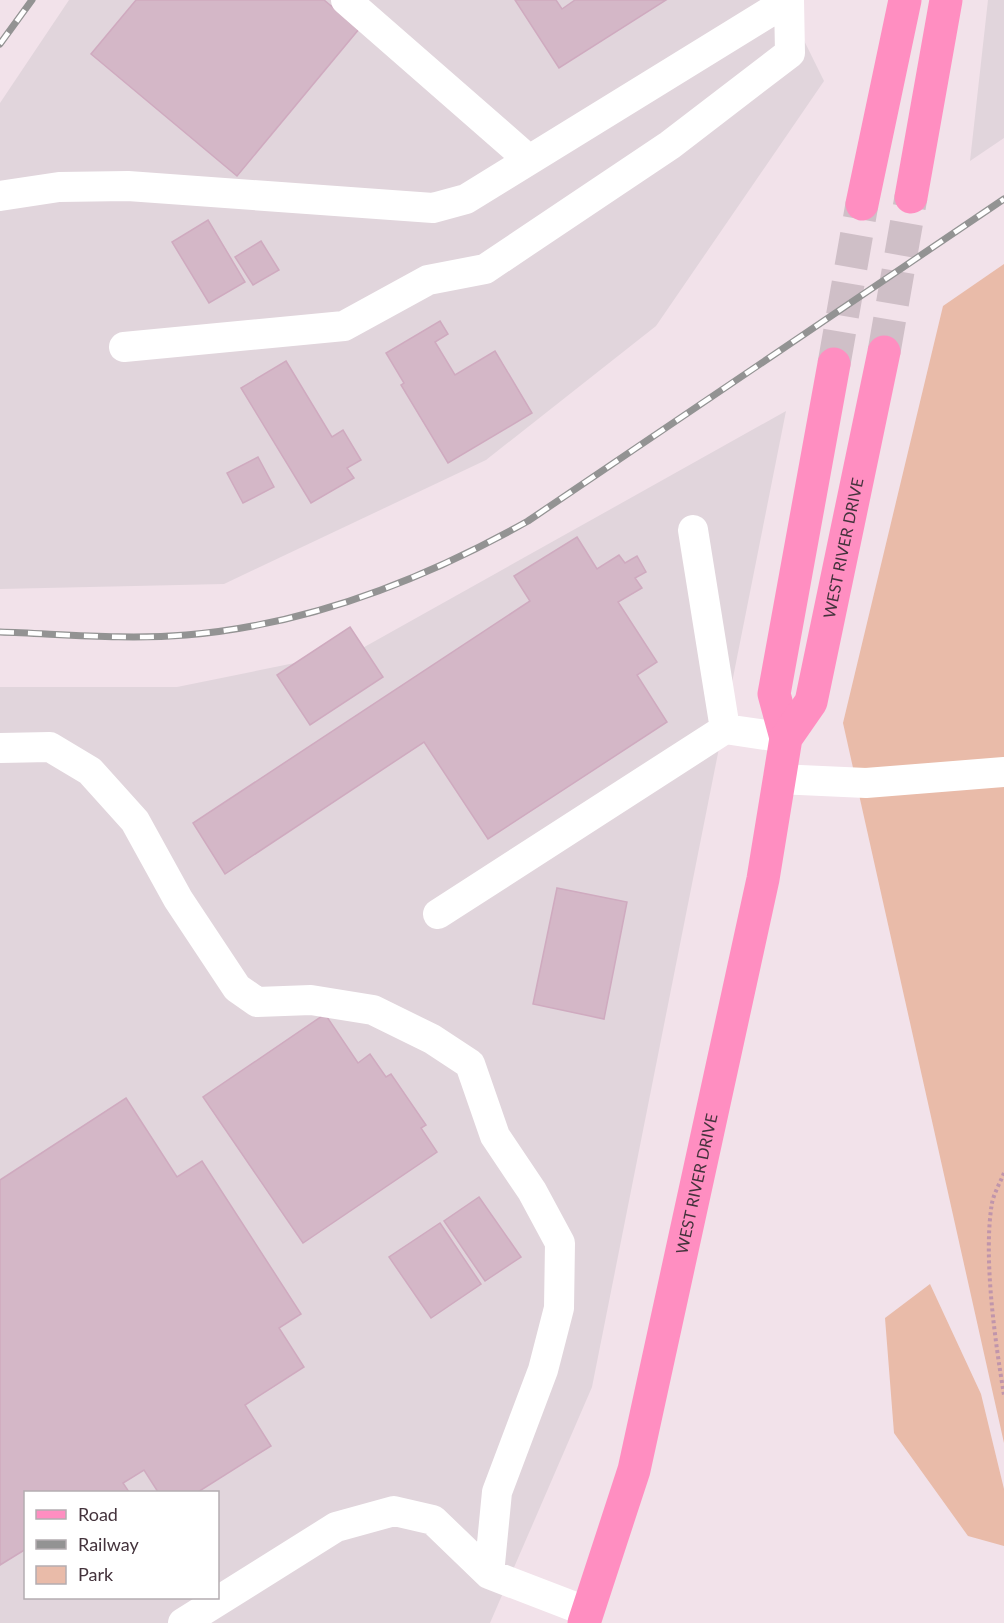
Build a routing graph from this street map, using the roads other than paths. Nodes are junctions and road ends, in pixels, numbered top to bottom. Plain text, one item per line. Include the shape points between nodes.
1 (346, 0) edge
2 (789, 0) edge
3 (905, 0) edge
4 (946, 0) edge
5 (528, 159) junction
6 (0, 196) edge
7 (911, 196) tunnel mouth
8 (862, 204) tunnel mouth
9 (124, 347) dead end
10 (884, 352) tunnel mouth
11 (834, 364) tunnel mouth
12 (693, 530) dead end
13 (725, 729) junction
14 (786, 738) junction
15 (0, 748) edge
16 (1004, 772) edge
17 (778, 779) junction
18 (438, 914) dead end
19 (489, 1574) junction
20 (586, 1618) edge
21 (183, 1623) edge

1 - 5 lane
2 - 5 lane
2 - 9 lane via 790,53 670,145 485,268 428,280 344,326
3 - 8 main road
4 - 7 main road
5 - 6 lane via 466,198 433,208 128,186 59,187
10 - 14 main road, WEST RIVER DRIVE via 811,702
11 - 14 main road, WEST RIVER DRIVE via 774,694
12 - 13 lane
13 - 14 lane
13 - 18 lane
14 - 17 main road, WEST RIVER DRIVE
15 - 19 lane via 50,747 90,771 135,821 178,899 237,988 257,1002 311,1000 373,1010 432,1039 470,1064 495,1136 532,1191 560,1243 559,1308 543,1370 497,1492
16 - 17 lane via 866,783
17 - 20 main road, WEST RIVER DRIVE via 763,879 634,1470
19 - 20 lane
19 - 21 lane via 433,1520 394,1511 336,1527

